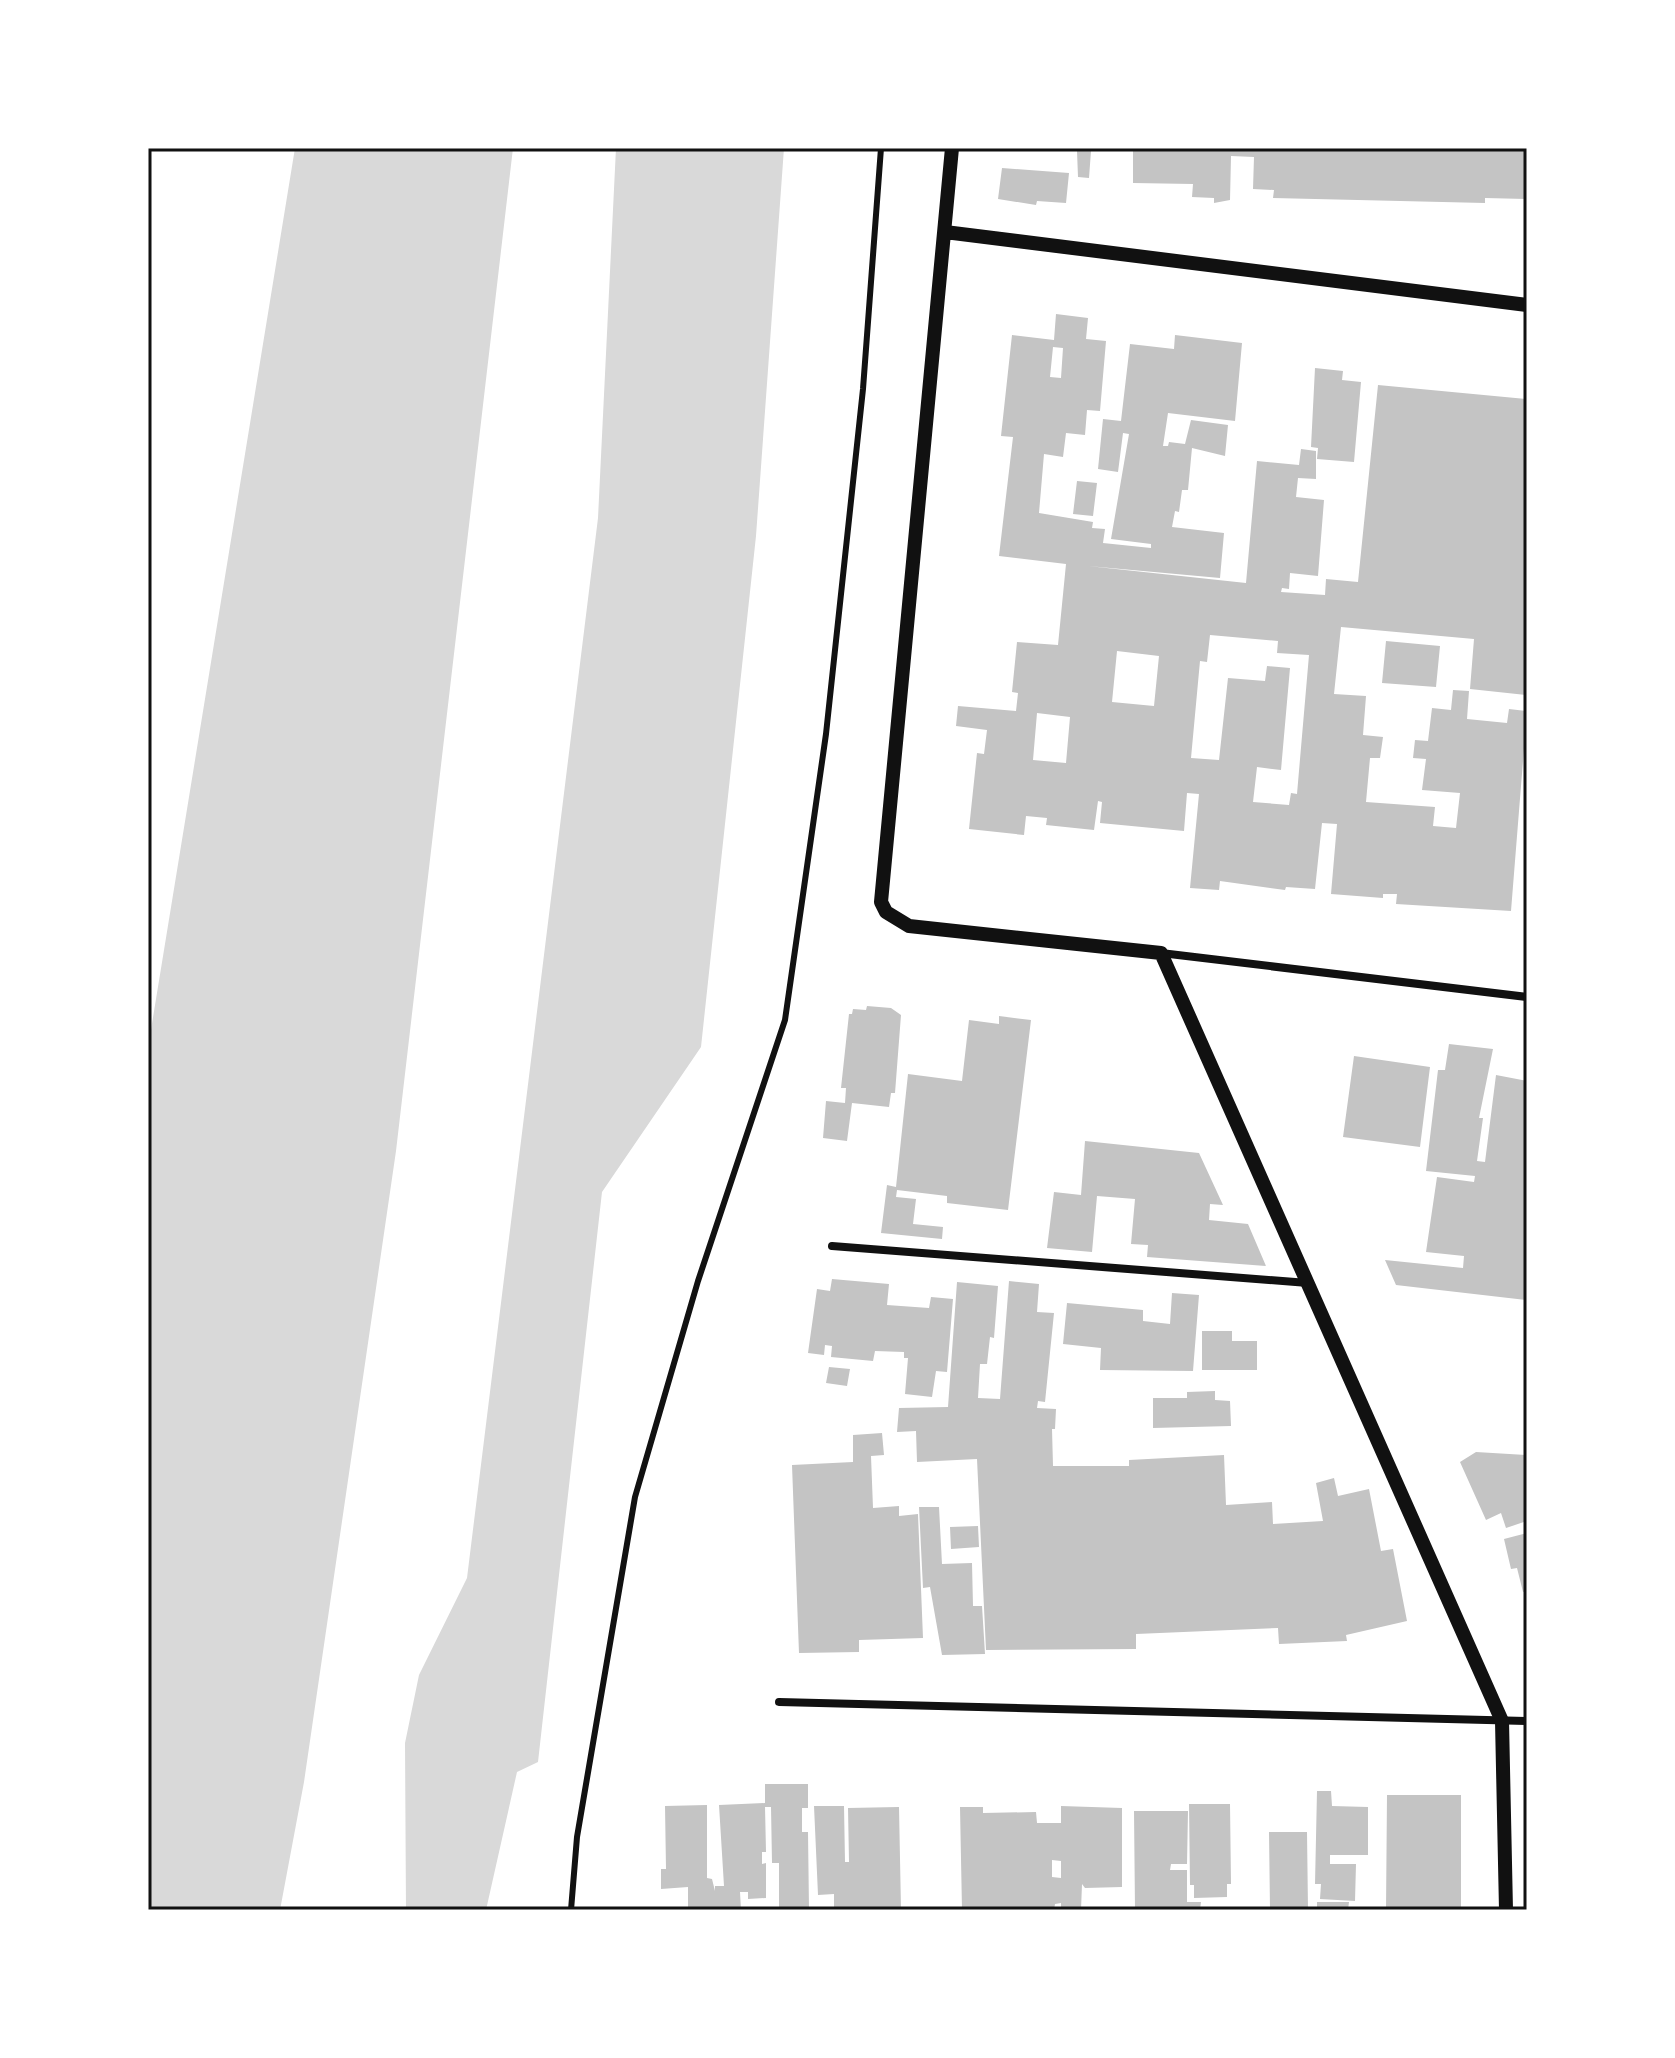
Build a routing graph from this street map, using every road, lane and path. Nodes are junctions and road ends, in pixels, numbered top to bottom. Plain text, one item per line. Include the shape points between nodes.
1 (881, 148) edge
2 (952, 148) edge
3 (945, 232) junction
4 (1527, 305) edge
5 (1161, 953) junction
6 (1527, 997) edge
7 (832, 1246) dead end
8 (1308, 1283) junction
9 (779, 1702) dead end
10 (1502, 1721) junction
11 (1527, 1721) edge
12 (571, 1910) edge
13 (1506, 1910) edge

1 - 12 lane via 863,389 826,734 785,1020 698,1281 635,1497 577,1837
2 - 3 street
3 - 4 street
3 - 5 street via 880,889 886,912 909,926
5 - 6 street
5 - 8 street
7 - 8 street
8 - 10 street
9 - 10 street
10 - 11 street
10 - 13 street

